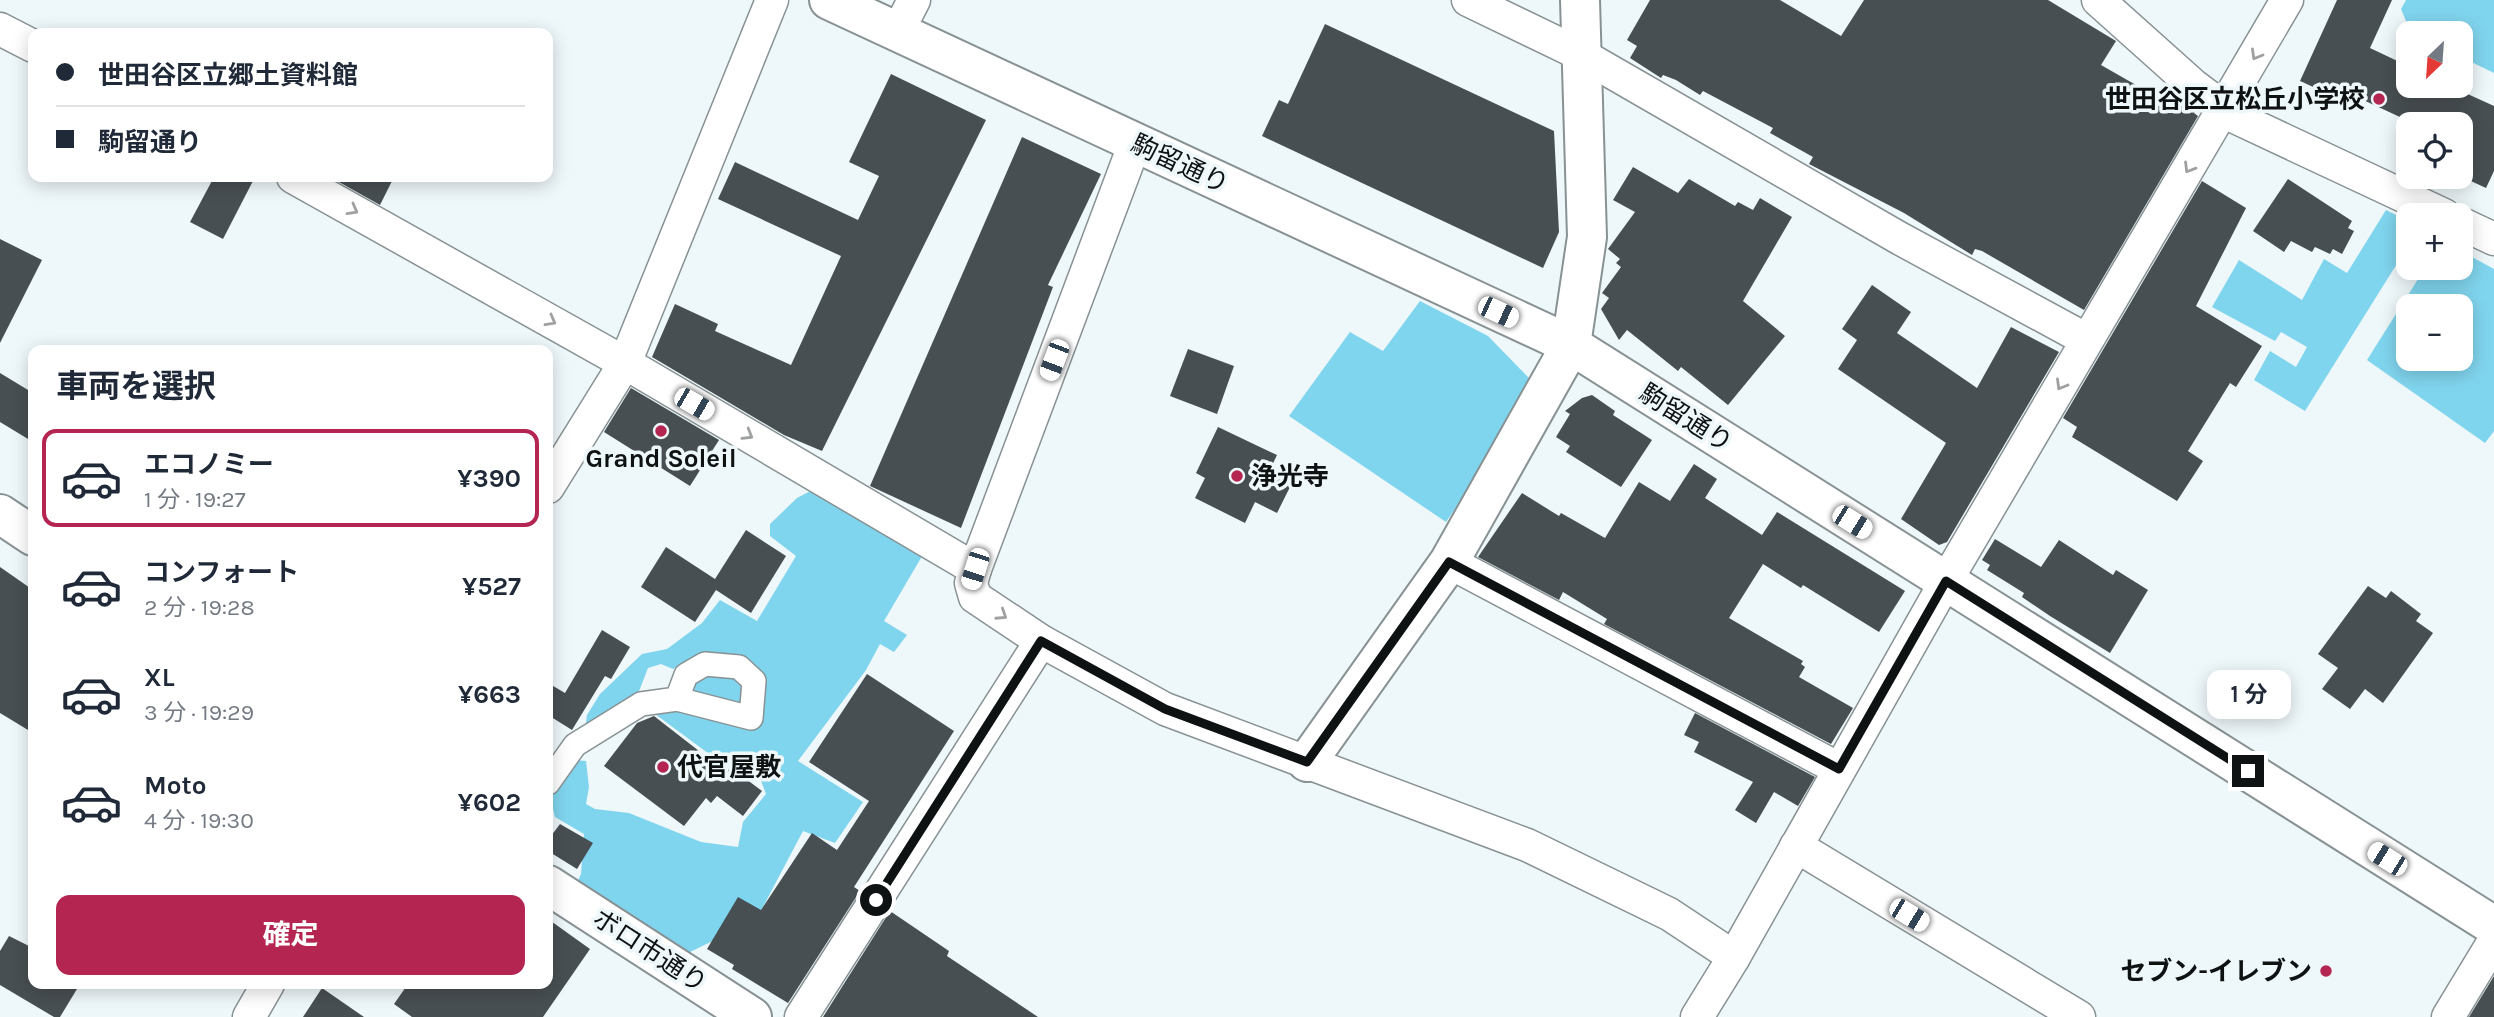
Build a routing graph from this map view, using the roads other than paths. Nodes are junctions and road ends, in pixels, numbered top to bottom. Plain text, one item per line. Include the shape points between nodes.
1 (772, 0) edge
2 (829, 0) edge
3 (1468, 0) edge
4 (1580, 0) edge
5 (2098, 0) edge
6 (2287, 0) edge
7 (906, 16) edge
8 (0, 29) edge
9 (28, 43) edge
10 (1582, 55) junction
11 (2224, 109) junction
12 (1135, 143) junction
13 (302, 182) edge
14 (2419, 203) edge
15 (2473, 229) edge
16 (2494, 239) edge
17 (2087, 340) junction
18 (1571, 345) junction
19 (625, 363) junction
20 (553, 479) edge
21 (0, 514) edge
22 (28, 533) edge
23 (1449, 562) junction
24 (975, 569) junction
25 (1946, 581) junction
26 (1041, 641) junction
27 (677, 699) dead end
28 (1307, 762) junction
29 (1839, 769) junction
30 (553, 776) edge
31 (1796, 846) junction
32 (553, 888) edge
33 (2494, 926) edge
34 (2494, 941) edge
35 (1734, 957) junction
36 (265, 989) edge
37 (249, 1017) edge
38 (752, 1017) edge
39 (801, 1017) edge
40 (1697, 1017) edge
41 (2079, 1017) edge
42 (2448, 1017) edge

1 - 19 street
2 - 7 street, 駒留通り
3 - 10 street
4 - 10 street
5 - 11 street
6 -> 11 street
7 - 12 street, 駒留通り
8 - 9 street
10 - 17 street via 1899,238
10 - 18 street via 1587,237
11 - 14 street
11 -> 17 street
12 - 18 street, 駒留通り
12 - 24 street
13 -> 19 street
15 - 16 street
17 -> 25 street
18 - 23 street
18 - 25 street, 駒留通り
19 - 20 street
19 -> 24 street
21 - 22 street
23 - 28 street
23 - 29 street
24 -> 26 street via 971,583 975,597
25 - 29 street
25 - 33 street, 駒留通り
26 - 28 street via 1165,709
26 - 39 street
27 - 30 street via 640,704 575,745
28 - 35 street via 1527,845 1669,914
29 - 31 street
31 - 35 street
31 - 41 street
32 - 38 street, ボロ市通り
34 - 42 street
35 - 40 street
36 - 37 street

